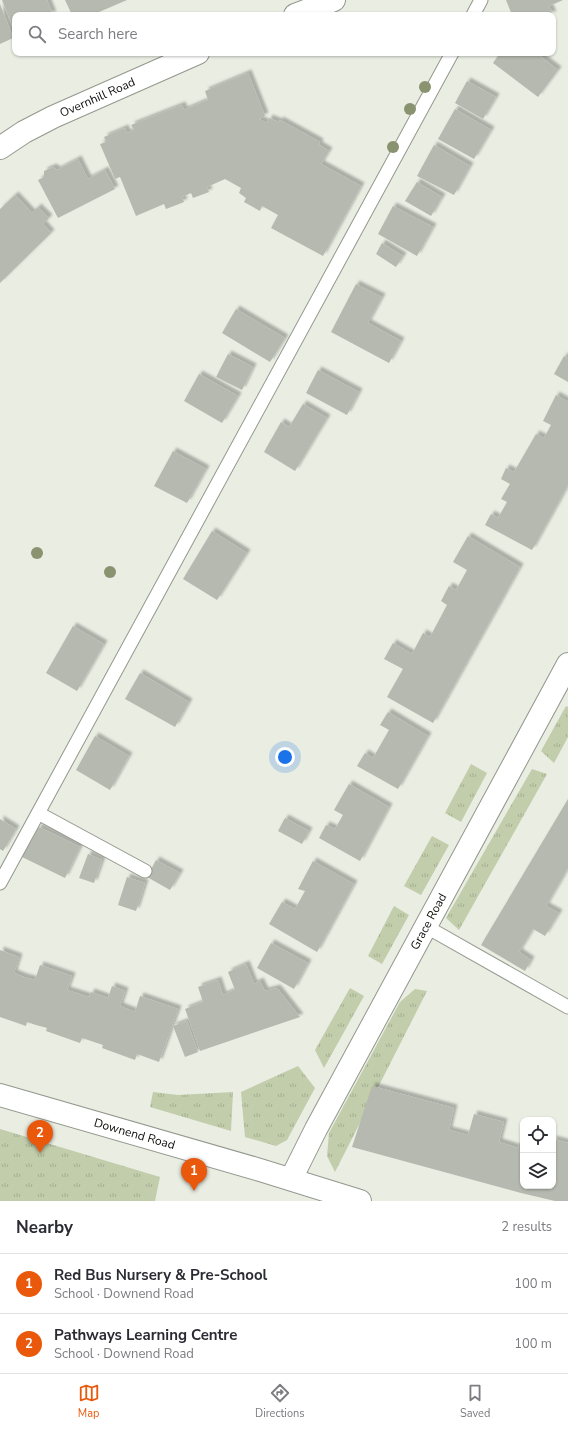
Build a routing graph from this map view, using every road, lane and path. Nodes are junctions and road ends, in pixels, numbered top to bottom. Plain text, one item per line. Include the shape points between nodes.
1 (334, 0) edge
2 (481, 0) edge
3 (303, 12) edge
4 (475, 12) edge
5 (191, 56) edge
6 (450, 56) edge
7 (0, 148) edge
8 (568, 664) edge
9 (38, 813) junction
10 (145, 871) dead end
11 (0, 882) edge
12 (425, 926) junction
13 (568, 1007) edge
14 (0, 1095) edge
15 (292, 1179) junction
16 (360, 1201) edge

1 - 3 street
2 - 4 lane
5 - 7 street, Overnhill Road via 53,117
6 - 9 lane
8 - 12 street, Grace Road
9 - 10 lane
9 - 11 lane
12 - 13 lane
12 - 15 street, Grace Road via 316,1129
14 - 15 street, Downend Road
15 - 16 street, Downend Road

